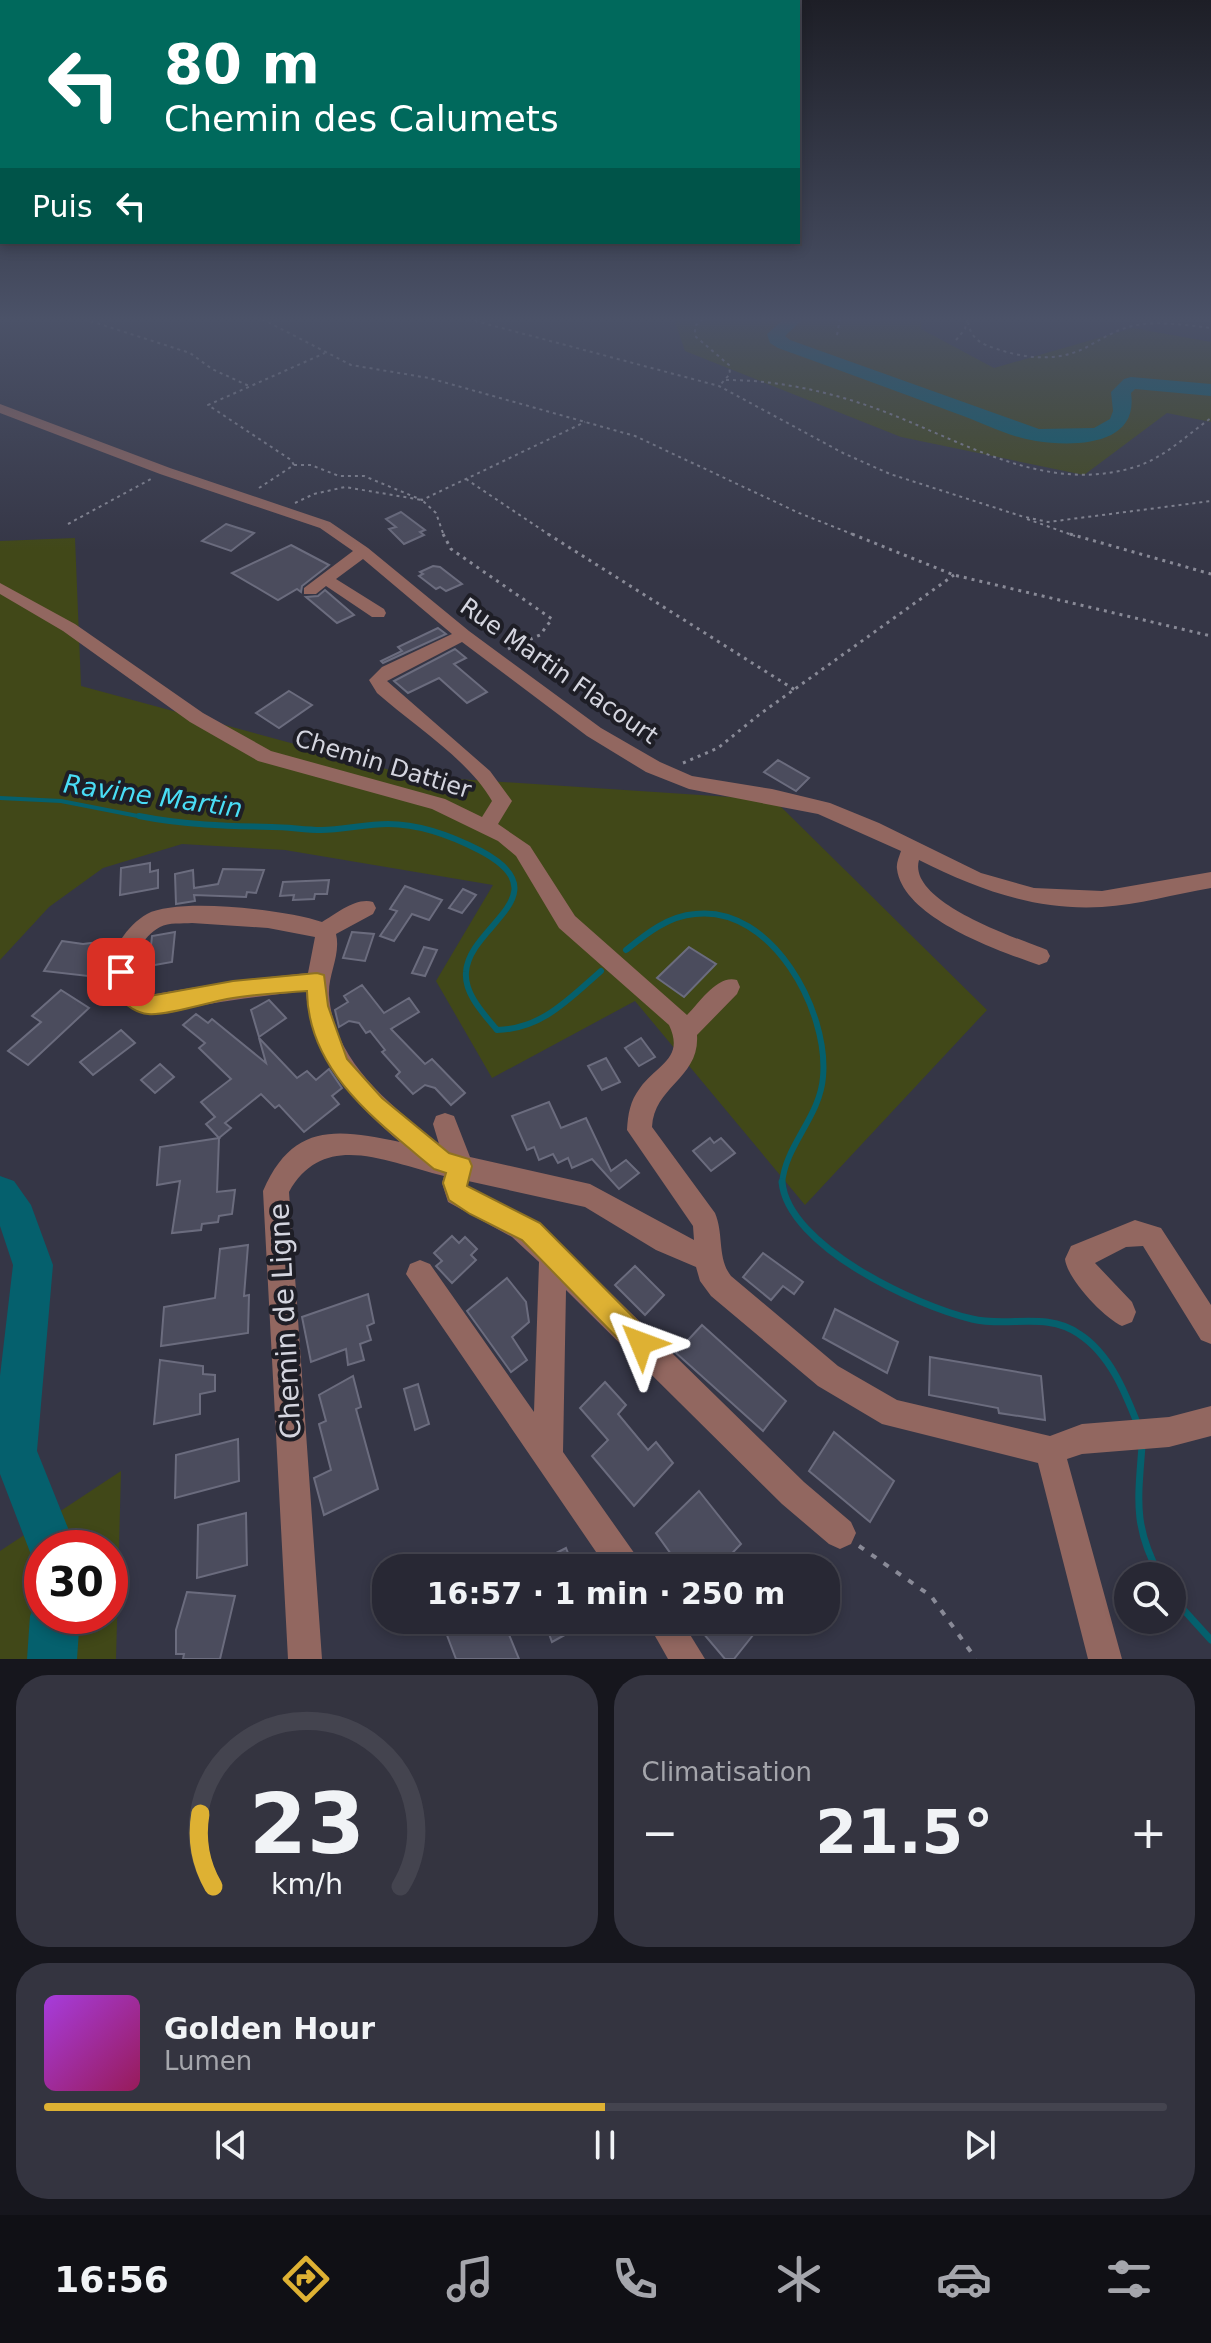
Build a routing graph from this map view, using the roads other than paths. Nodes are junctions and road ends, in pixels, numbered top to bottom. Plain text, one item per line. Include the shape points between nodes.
1 (0, 408) edge
2 (363, 551) junction
3 (326, 579) junction
4 (0, 588) edge
5 (310, 591) dead end
6 (378, 613) dead end
7 (463, 635) junction
8 (487, 825) junction
9 (912, 848) junction
10 (1211, 880) edge
11 (365, 908) dead end
12 (324, 931) junction
13 (1039, 956) dead end
14 (317, 981) junction
15 (729, 987) dead end
16 (686, 1031) junction
17 (445, 1124) dead end
18 (451, 1164) junction
19 (707, 1252) junction
20 (553, 1258) junction
21 (420, 1274) dead end
22 (1122, 1312) dead end
23 (1211, 1330) edge
24 (1211, 1421) edge
25 (1050, 1451) junction
26 (548, 1452) junction
27 (840, 1533) road end
28 (617, 1554) edge
29 (671, 1634) edge
30 (305, 1659) edge
31 (688, 1659) edge
32 (1105, 1659) edge

1 - 2 street, Rue Martin Flacourt via 325,525
2 - 3 street
2 - 7 street, Rue Martin Flacourt
3 - 5 street
3 - 6 street
4 - 8 street, Chemin Dattier via 60,620 240,744 265,756 438,804
7 - 8 street via 382,675 378,685 499,791 502,801
7 - 9 street, Rue Martin Flacourt via 594,732 653,767 717,789 823,808
8 - 16 street, Chemin Dattier via 523,851 567,922
9 - 10 street, Rue Martin Flacourt via 1009,891 1068,900
9 - 13 street via 905,859 906,875 934,908
11 - 12 street
12 - 14 street via 327,943
12 - 14 street via 241,917 168,916 144,925 136,935 120,983 148,1005
14 - 18 street via 324,1032 340,1066 374,1105
15 - 16 street
16 - 19 street via 681,1064 650,1090 637,1117 645,1142 706,1222
17 - 18 street
18 - 19 street, Chemin de Ligne via 590,1196 665,1241 701,1256
18 - 20 street via 457,1193 531,1232
18 - 30 street, Chemin de Ligne via 329,1142 300,1156 276,1191
19 - 25 street via 710,1271 721,1286 766,1327 828,1376 892,1414
20 - 26 street
20 - 27 street
21 - 26 street
22 - 23 street via 1078,1259 1143,1231 1152,1237
24 - 25 street via 1169,1432 1082,1439
25 - 32 street
26 - 28 street
29 - 31 street

